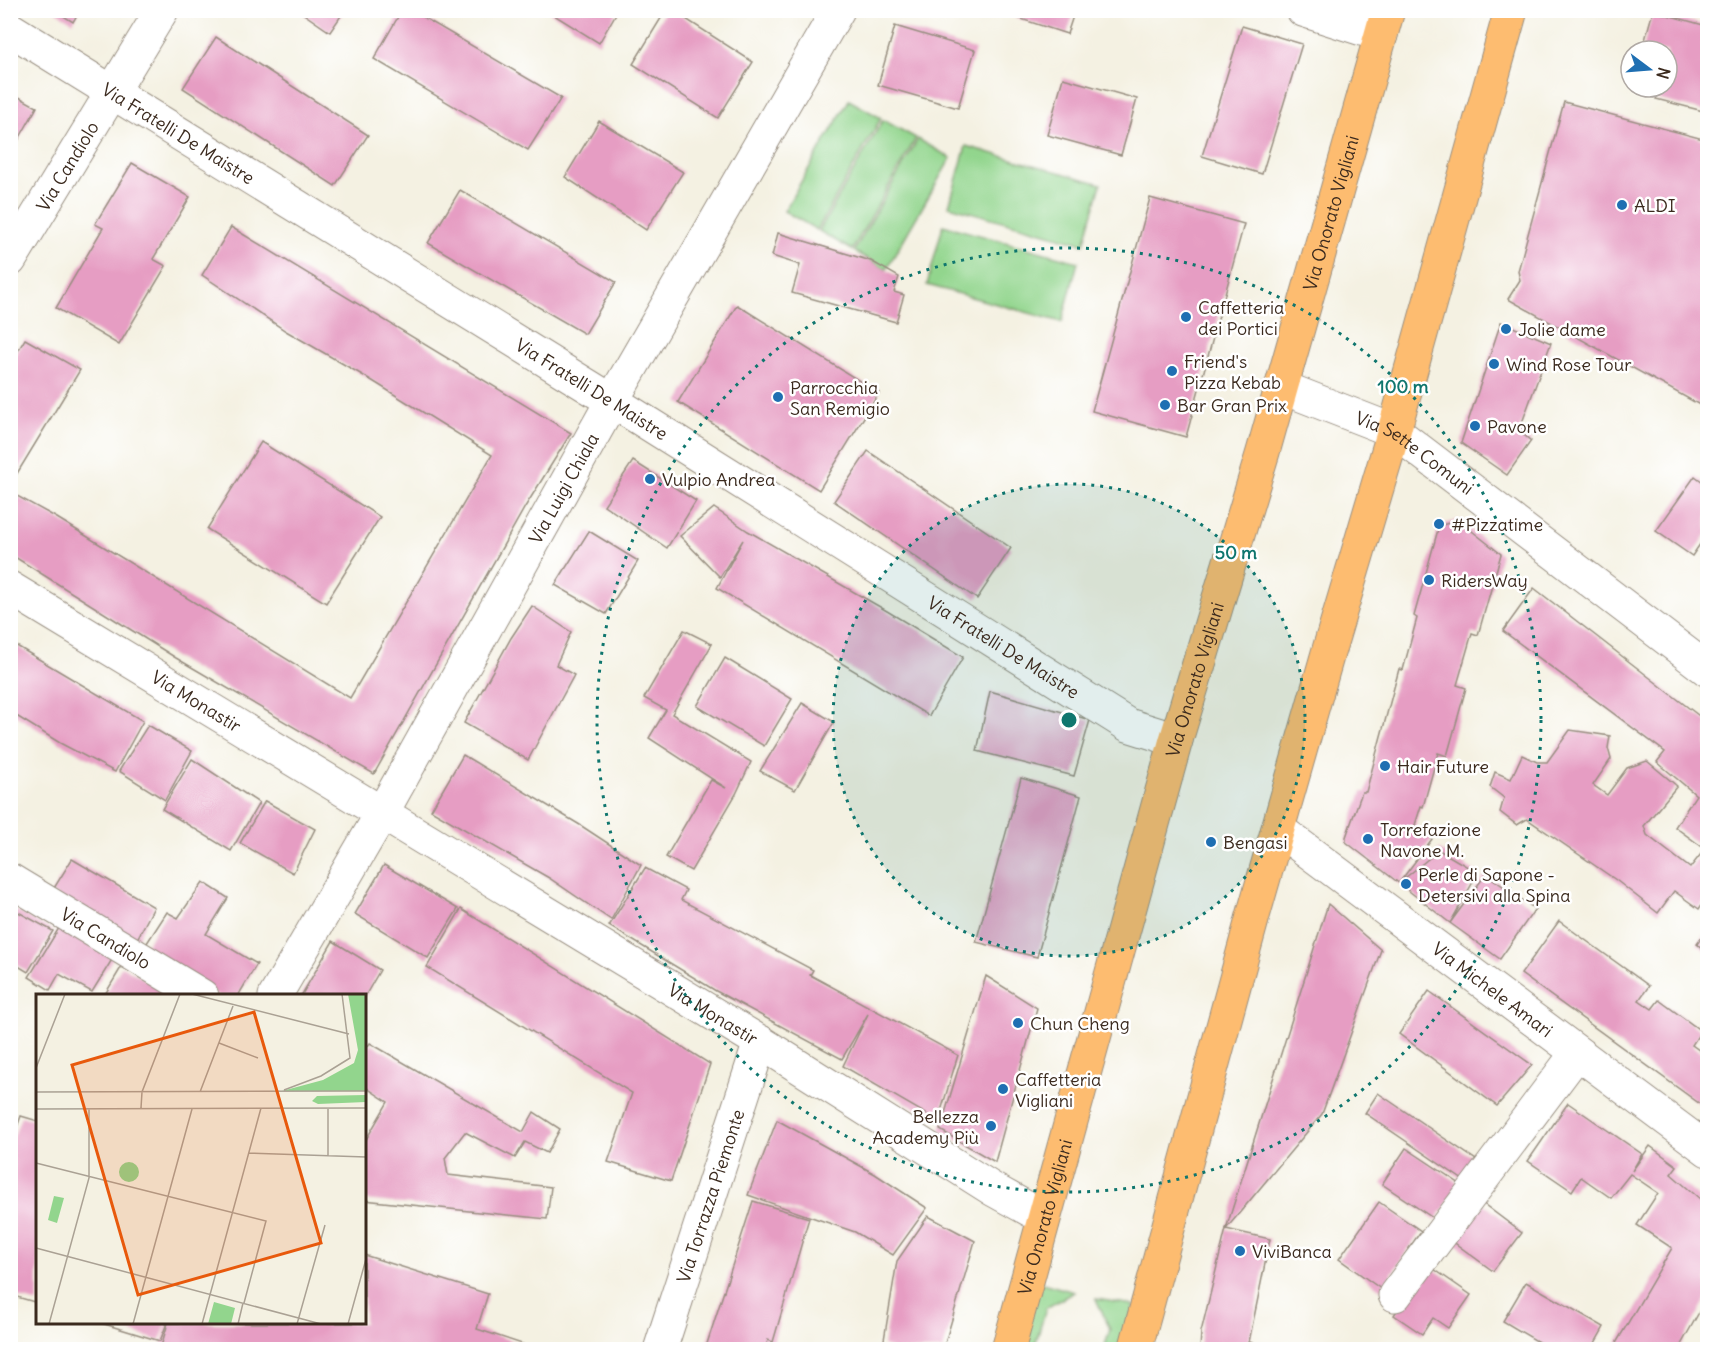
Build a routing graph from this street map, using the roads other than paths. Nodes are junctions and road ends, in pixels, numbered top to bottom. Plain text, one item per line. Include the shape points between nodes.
1 (162, 10) edge
2 (838, 10) edge
3 (1303, 10) edge
4 (1510, 10) edge
5 (1384, 22) edge
6 (10, 30) edge
7 (114, 93) junction
8 (10, 260) edge
9 (1281, 387) junction
10 (612, 401) junction
11 (1394, 431) junction
12 (10, 588) edge
13 (1707, 670) edge
14 (1176, 740) junction
15 (382, 813) junction
16 (1278, 830) junction
17 (10, 879) edge
18 (199, 994) edge
19 (276, 994) edge
20 (760, 1042) junction
21 (1577, 1053) junction
22 (1707, 1150) edge
23 (1043, 1217) junction
24 (1395, 1295) dead end
25 (660, 1350) edge
26 (1008, 1350) edge
27 (1136, 1350) edge

1 - 7 street, Via Candiolo
2 - 10 street, Via Luigi Chiala
3 - 5 street
4 - 11 main road
5 - 9 main road, Via Onorato Vigliani
6 - 7 street, Via Fratelli De Maistre
7 - 8 street, Via Candiolo
7 - 10 street, Via Fratelli De Maistre
9 - 11 street, Via Sette Comuni
9 - 14 main road, Via Onorato Vigliani
10 - 14 street, Via Fratelli De Maistre via 1128,725
10 - 15 street, Via Luigi Chiala
11 - 13 street, Via Sette Comuni
11 - 16 main road
12 - 15 street, Via Monastir
14 - 23 main road, Via Onorato Vigliani
15 - 19 street
15 - 20 street, Via Monastir
16 - 21 street, Via Michele Amari
16 - 27 main road
17 - 18 street, Via Candiolo
20 - 23 street, Via Monastir
20 - 25 street, Via Torrazza Piemonte
21 - 22 street, Via Michele Amari
21 - 24 street
23 - 26 main road, Via Onorato Vigliani

